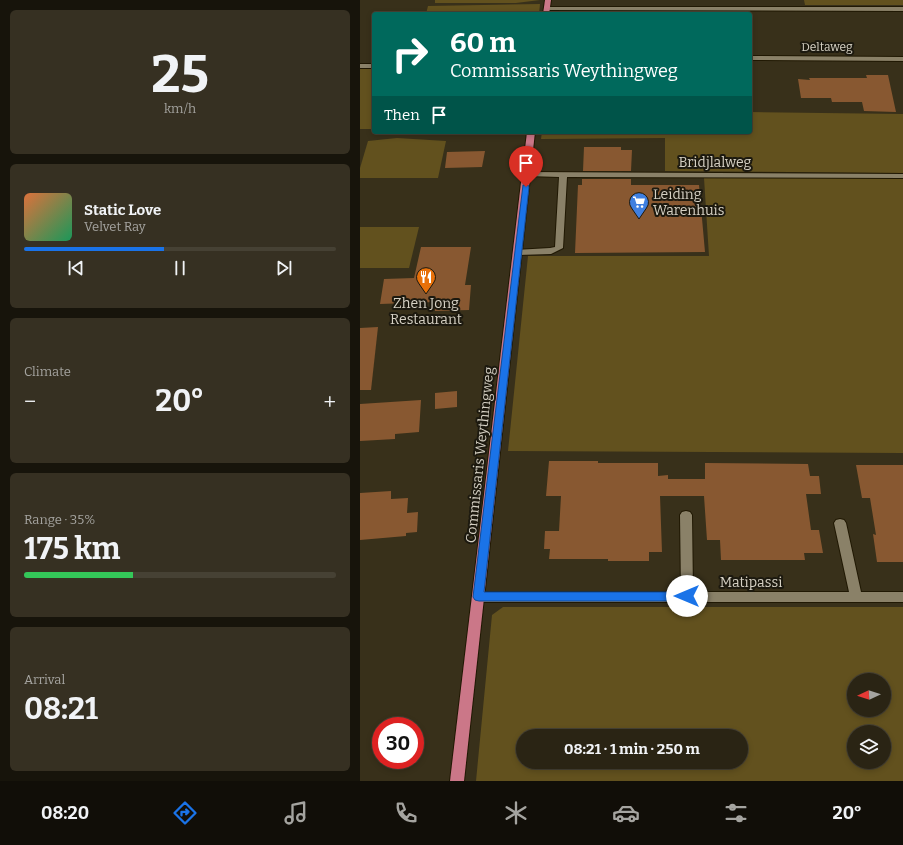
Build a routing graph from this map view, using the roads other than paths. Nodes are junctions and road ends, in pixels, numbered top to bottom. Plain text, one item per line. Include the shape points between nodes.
1 (548, 0) edge
2 (903, 9) edge
3 (546, 11) edge
4 (752, 58) edge
5 (903, 59) edge
6 (360, 66) edge
7 (372, 66) edge
8 (532, 134) edge
9 (527, 174) junction
10 (563, 174) junction
11 (903, 176) edge
12 (518, 252) junction
13 (686, 515) dead end
14 (840, 523) dead end
15 (687, 596) junction
16 (479, 597) junction
17 (856, 597) junction
18 (903, 597) edge
19 (457, 781) edge

1 - 3 main road
2 - 3 street
4 - 5 street, Deltaweg
6 - 7 street
8 - 9 main road, Commissaris Weythingweg
9 - 10 street, Bridjlalweg
9 - 12 main road, Commissaris Weythingweg
10 - 11 street, Bridjlalweg
10 - 12 street via 559,248 551,251
12 - 16 main road, Commissaris Weythingweg
13 - 15 street
14 - 17 street
15 - 16 street, Matipassi
15 - 17 street, Matipassi
16 - 19 main road, Commissaris Weythingweg
17 - 18 street, Matipassi

